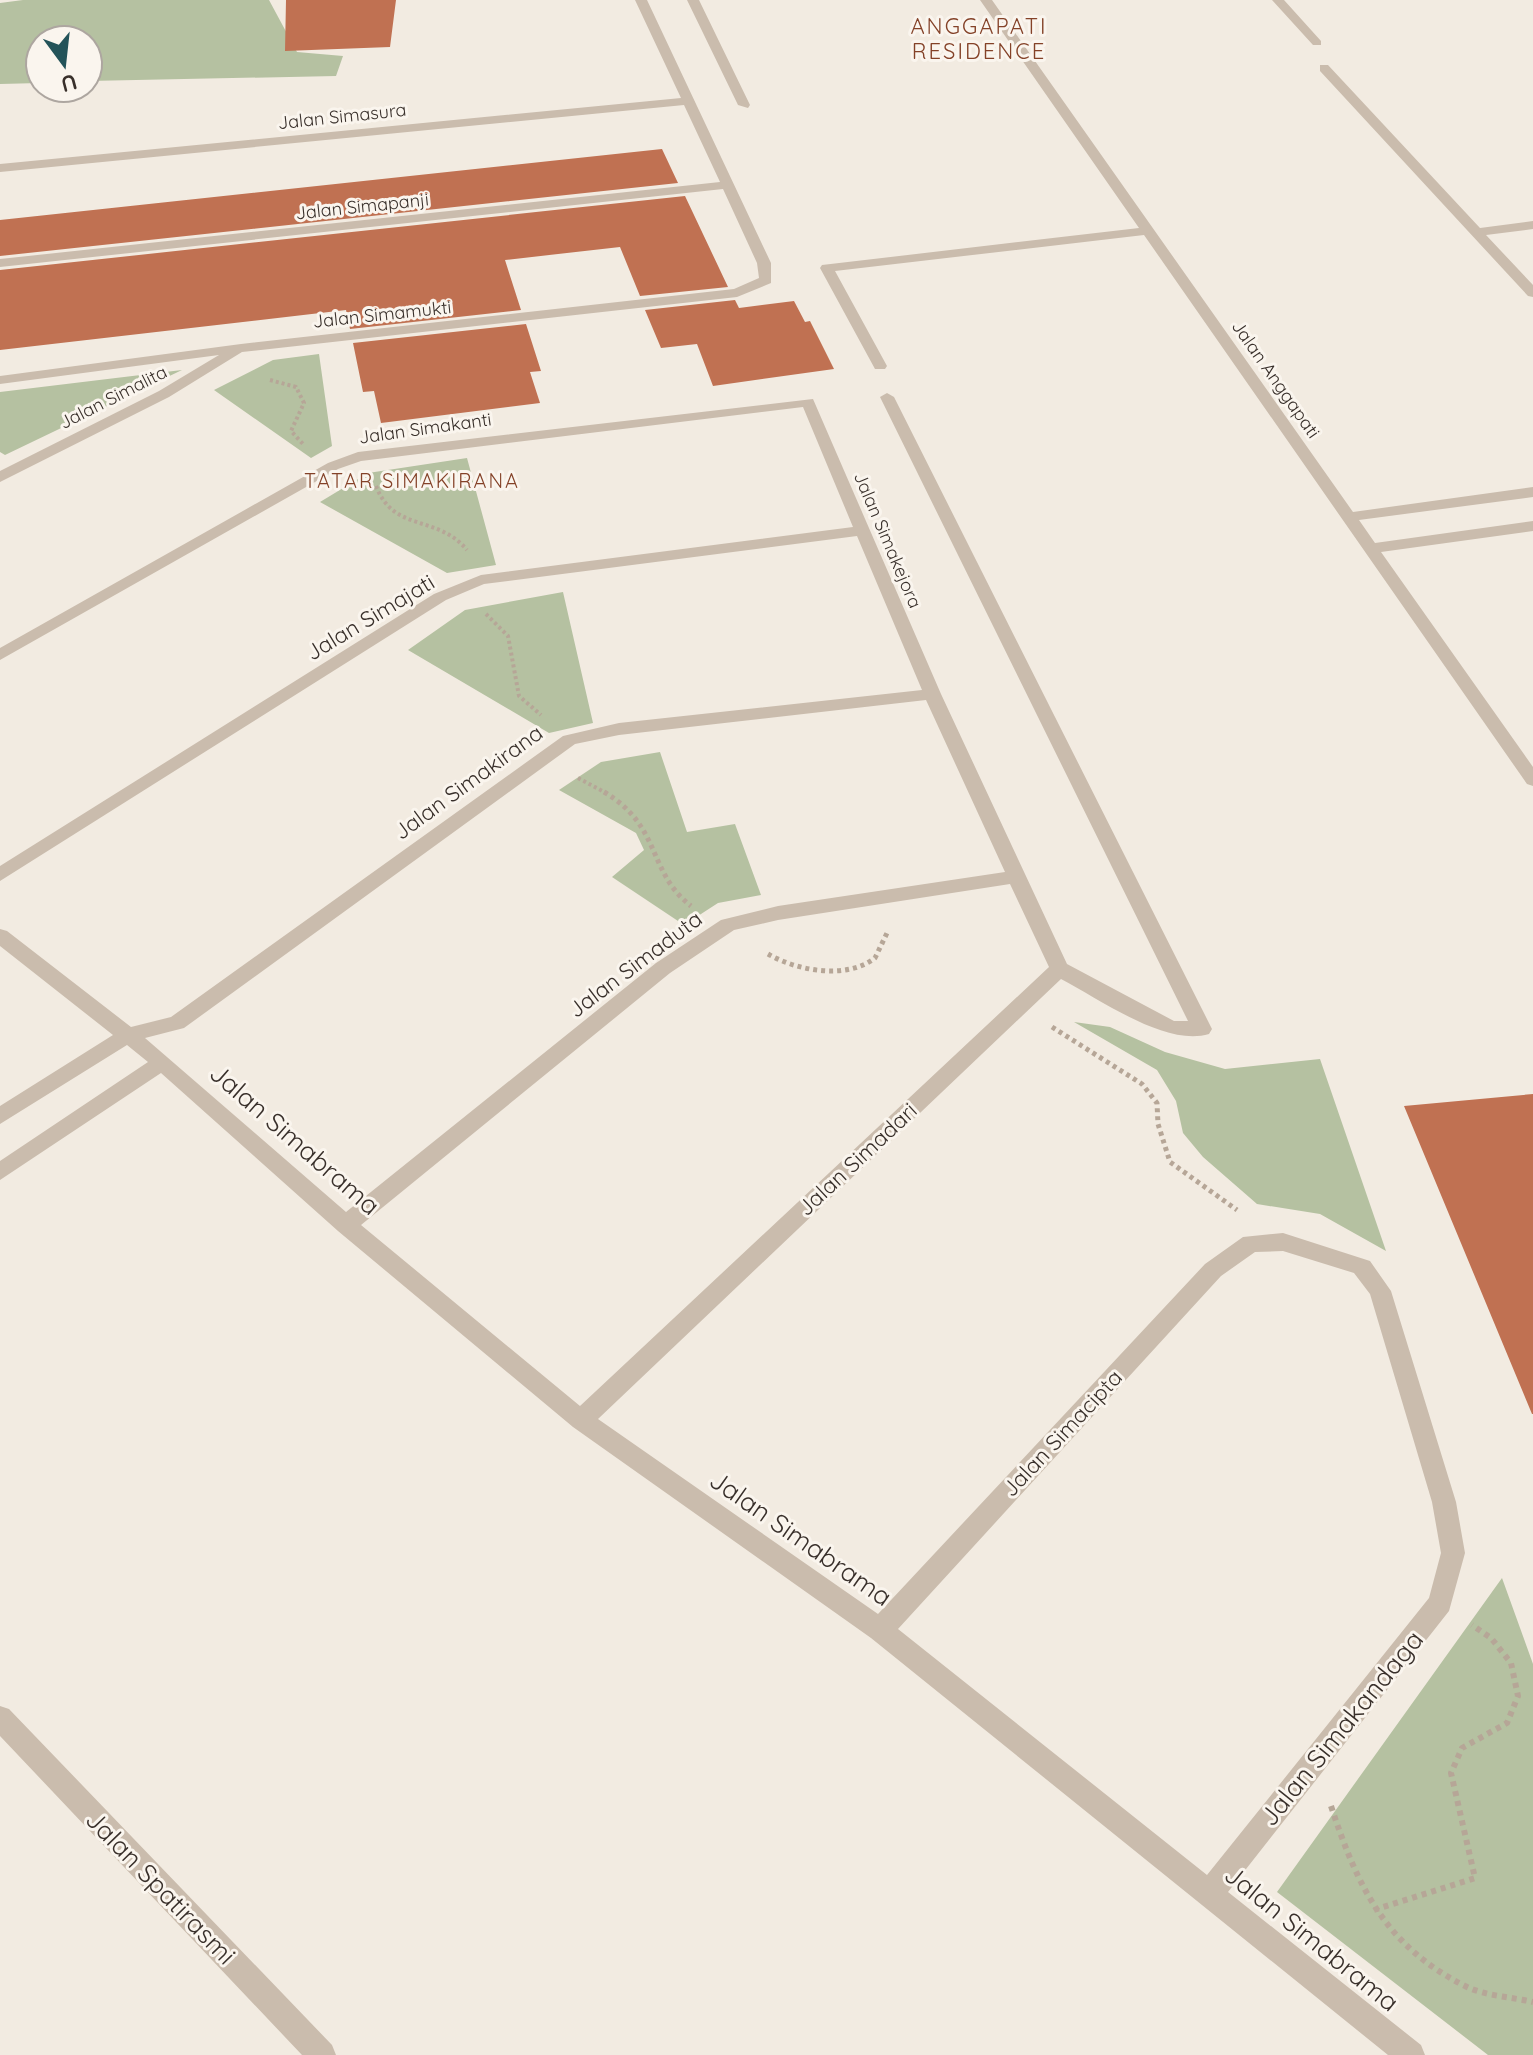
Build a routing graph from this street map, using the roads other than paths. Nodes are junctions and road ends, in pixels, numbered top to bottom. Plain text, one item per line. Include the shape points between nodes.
1 (641, 0) edge
2 (693, 0) edge
3 (986, 0) edge
4 (1278, 0) edge
5 (1317, 43) dead end
6 (1324, 68) dead end
7 (688, 101) junction
8 (744, 105) dead end
9 (0, 168) edge
10 (728, 185) junction
11 (1533, 225) edge
12 (1147, 231) junction
13 (1476, 232) junction
14 (0, 263) edge
15 (1533, 293) edge
16 (241, 348) junction
17 (880, 366) dead end
18 (0, 380) edge
19 (887, 397) dead end
20 (808, 402) joint
21 (0, 477) edge
22 (1533, 492) edge
23 (1350, 517) junction
24 (1533, 526) edge
25 (862, 531) junction
26 (1372, 548) junction
27 (0, 655) edge
28 (932, 694) junction
29 (1533, 780) edge
30 (0, 875) edge
31 (1014, 877) junction
32 (0, 936) edge
33 (1059, 969) junction
34 (177, 1023) junction
35 (128, 1035) junction
36 (162, 1062) junction
37 (0, 1116) edge
38 (0, 1172) edge
39 (346, 1225) junction
40 (1251, 1243) joint
41 (581, 1420) junction
42 (880, 1630) junction
43 (0, 1718) edge
44 (1209, 1894) junction
45 (322, 2055) edge
46 (1411, 2055) edge

1 - 7 street
2 - 8 street
3 - 12 street, Jalan Anggapati
4 - 5 street
6 - 13 street
7 - 9 street, Jalan Simasura
7 - 10 street
10 - 14 street, Jalan Simapanji
10 - 16 street, Jalan Simamukti via 764,263 766,280 737,293
11 - 13 street
12 - 17 street via 827,268
12 - 23 street, Jalan Anggapati
13 - 15 street
16 - 18 street, Jalan Simamukti
16 - 21 street, Jalan Simalita
19 - 33 street via 1202,1029 1171,1028
20 - 25 street, Jalan Simakejora
20 - 27 street, Jalan Simakanti via 358,457 333,466
22 - 23 street
23 - 26 street, Jalan Anggapati
24 - 26 street
25 - 28 street, Jalan Simakejora
25 - 30 street, Jalan Simajati via 481,580 440,597
26 - 29 street, Jalan Anggapati
28 - 31 street, Jalan Simakejora
28 - 34 street, Jalan Simakirana via 619,729 569,740
31 - 33 street
31 - 39 street, Jalan Simaduta via 728,925 663,968
32 - 35 street, Jalan Simabrama
33 - 41 street, Jalan Simadari
34 - 35 street, Jalan Simakirana
34 - 36 street
35 - 36 street, Jalan Simabrama
35 - 37 street, Jalan Simakirana
36 - 38 street
36 - 39 street, Jalan Simabrama
39 - 41 street, Jalan Simabrama
40 - 42 street, Jalan Simacipta via 1213,1270
40 - 44 street, Jalan Simakandaga via 1283,1242 1362,1267 1380,1291 1444,1502 1453,1553 1440,1603
41 - 42 street, Jalan Simabrama
42 - 44 street, Jalan Simabrama
43 - 45 street, Jalan Spatirasmi
44 - 46 street, Jalan Simabrama

